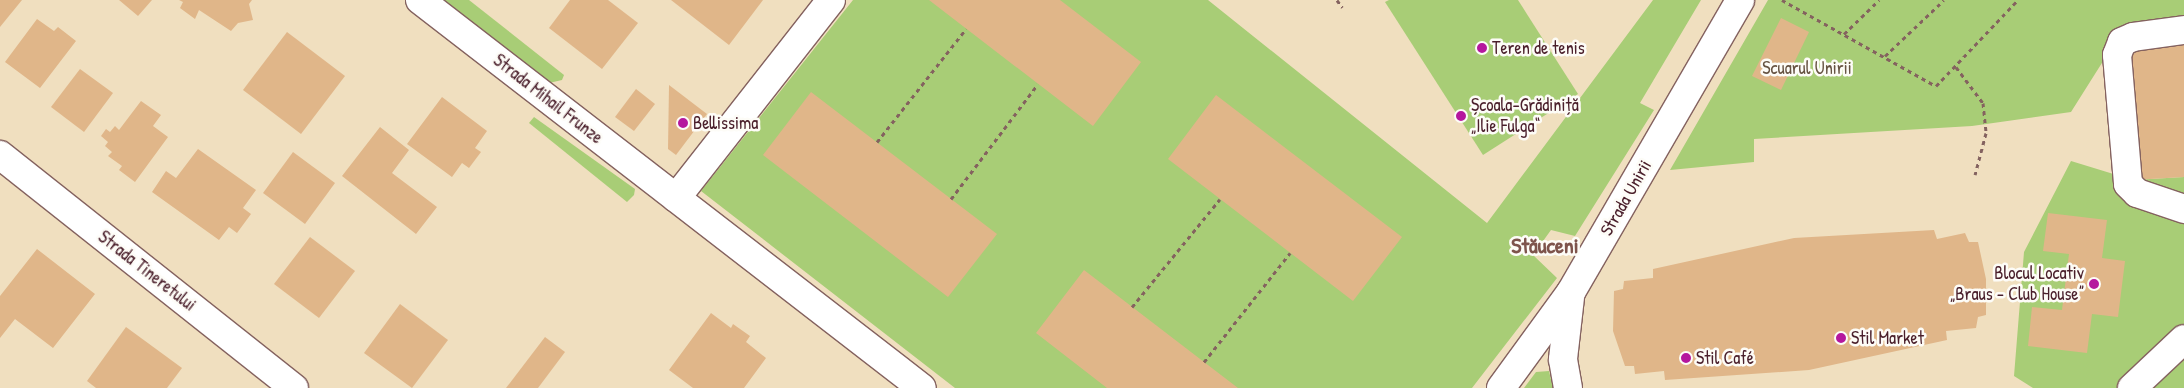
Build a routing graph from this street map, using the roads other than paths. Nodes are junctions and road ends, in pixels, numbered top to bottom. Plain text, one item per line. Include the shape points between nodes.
1 (420, 0) edge
2 (831, 0) edge
3 (1740, 0) edge
4 (2184, 30) edge
5 (0, 155) edge
6 (676, 198) junction
7 (2184, 209) edge
8 (1571, 292) junction
9 (2184, 339) edge
10 (294, 388) edge
11 (922, 388) edge
12 (1501, 388) edge
13 (1568, 388) edge
14 (2132, 388) edge

1 - 6 street, Strada Mihail Frunze
2 - 6 street
3 - 8 street, Strada Unirii
4 - 7 street via 2133,37 2122,42 2117,56 2128,184 2137,193
5 - 10 street, Strada Tineretului
6 - 11 street, Strada Mihail Frunze
8 - 12 street, Strada Unirii
8 - 13 street via 1565,322 1564,359
9 - 14 street

